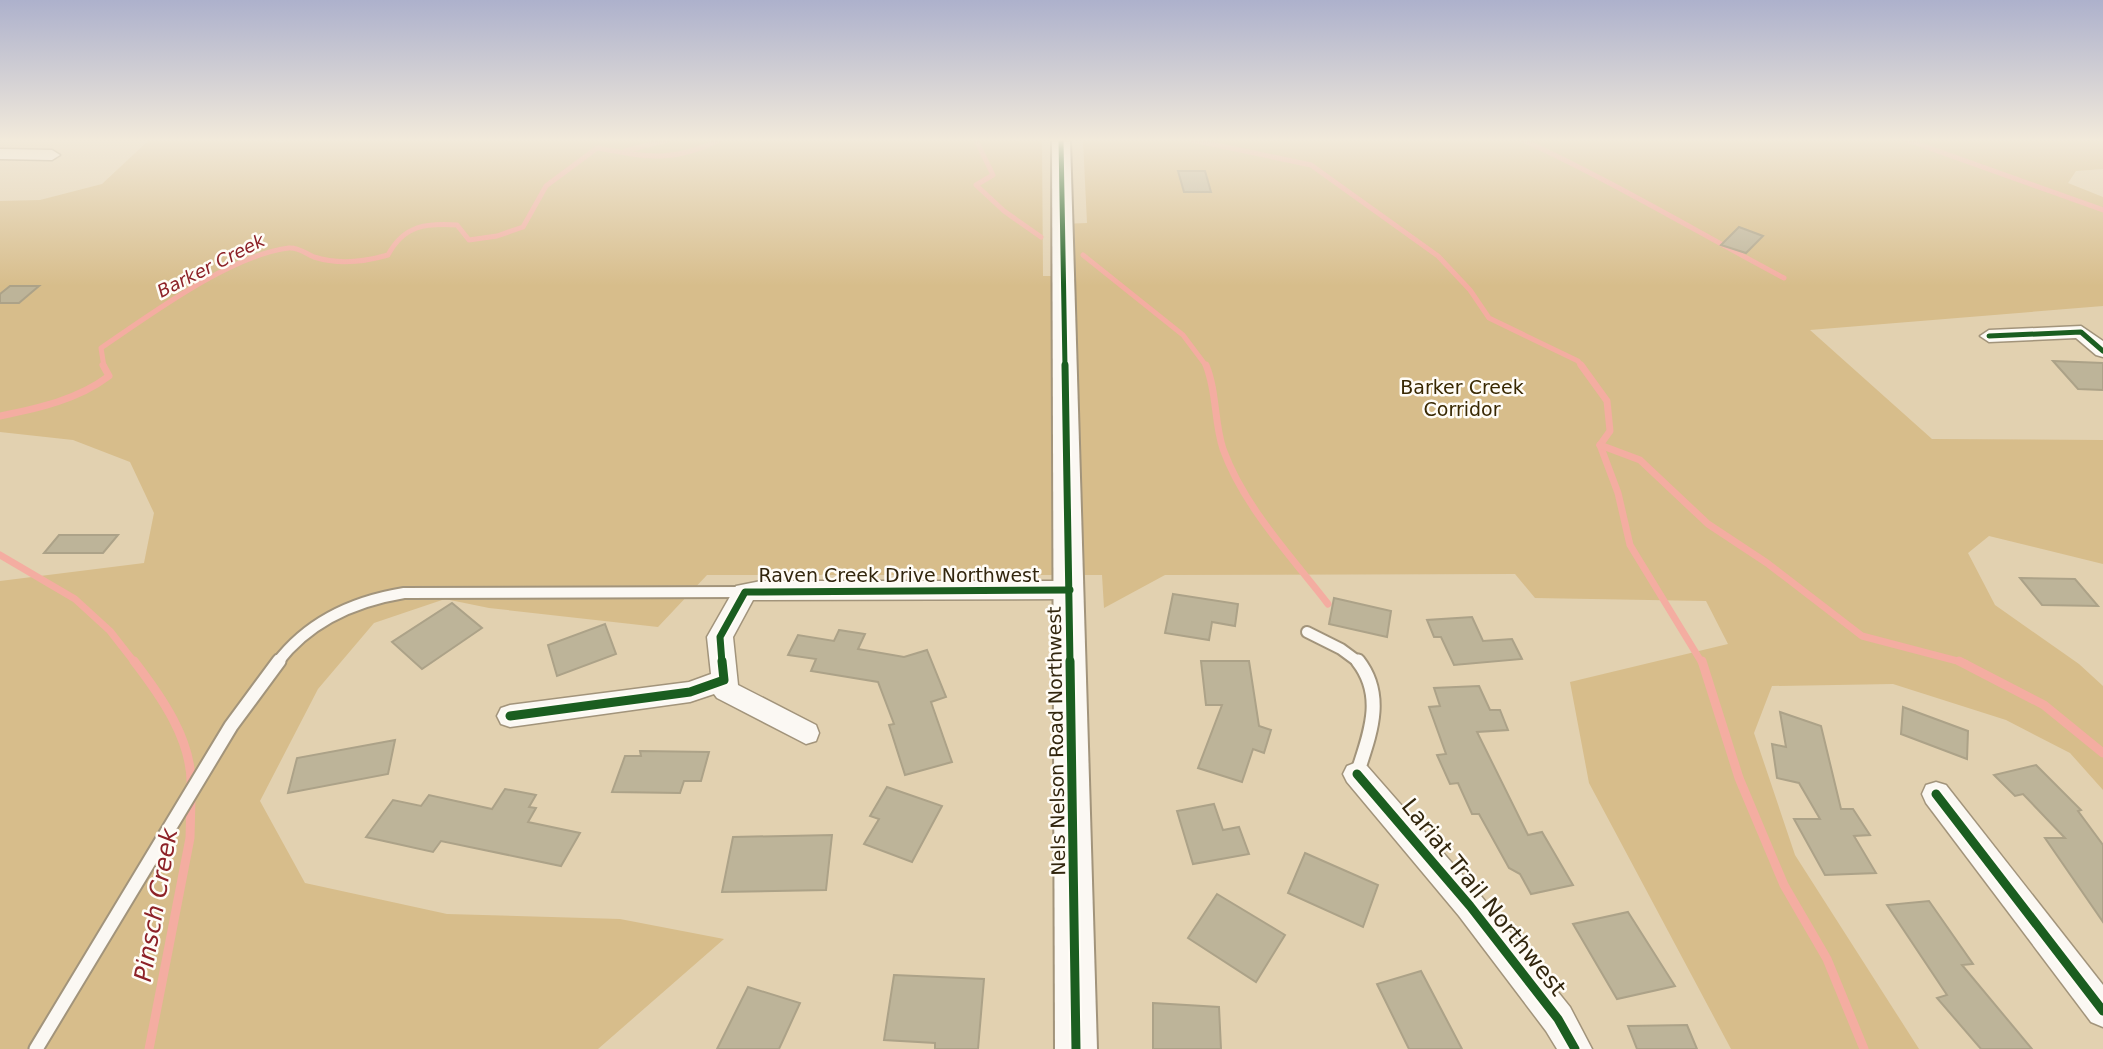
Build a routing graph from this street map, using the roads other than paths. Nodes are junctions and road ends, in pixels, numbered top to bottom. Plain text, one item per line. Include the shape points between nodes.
1 (1062, 189) edge
2 (1989, 336) dead end
3 (2103, 351) edge
4 (1070, 590) junction
5 (745, 592) junction
6 (1307, 632) dead end
7 (725, 686) junction
8 (510, 716) dead end
9 (806, 733) dead end
10 (1357, 774) joint
11 (1936, 794) dead end
12 (2103, 1011) edge
13 (36, 1049) edge
14 (1076, 1049) edge
15 (1575, 1049) edge

1 - 4 street, Nels Nelson Road Northwest
2 - 3 street via 2081,332
4 - 5 street, Raven Creek Drive Northwest
4 - 14 street, Nels Nelson Road Northwest
5 - 7 street, Raven Creek Drive Northwest via 720,637
5 - 13 lane via 404,593 327,617 287,650 231,726
6 - 10 lane via 1358,660 1368,674 1377,701
7 - 8 street
7 - 9 street
10 - 15 street, Lariat Trail Northwest via 1478,916 1558,1019
11 - 12 street

